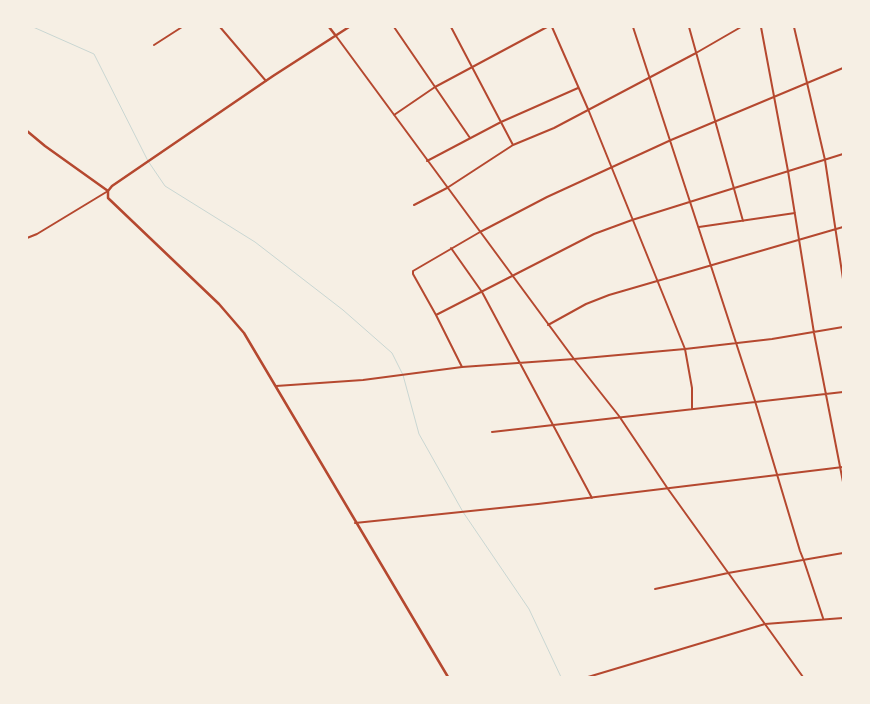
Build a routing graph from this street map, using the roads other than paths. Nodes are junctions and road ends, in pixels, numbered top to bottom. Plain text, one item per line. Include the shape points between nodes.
1 (182, 27) edge
2 (220, 27) edge
3 (329, 27) edge
4 (349, 27) edge
5 (394, 27) edge
6 (451, 27) edge
7 (547, 27) edge
8 (552, 27) edge
9 (633, 27) edge
10 (689, 27) edge
11 (741, 27) edge
12 (761, 27) edge
13 (794, 27) edge
14 (336, 36) junction
15 (154, 45) dead end
16 (696, 53) junction
17 (470, 67) junction
18 (843, 68) edge
19 (649, 77) junction
20 (266, 81) junction
21 (808, 82) junction
22 (435, 87) junction
23 (578, 88) junction
24 (774, 96) junction
25 (588, 109) junction
26 (394, 115) junction
27 (501, 122) junction
28 (716, 122) junction
29 (27, 131) edge
30 (470, 138) junction
31 (671, 140) junction
32 (513, 145) junction
33 (843, 154) edge
34 (826, 160) junction
35 (427, 161) junction
36 (612, 167) junction
37 (788, 171) junction
38 (447, 188) junction
39 (734, 188) junction
40 (108, 191) junction
41 (691, 201) junction
42 (414, 205) dead end
43 (794, 213) junction
44 (632, 220) junction
45 (743, 221) junction
46 (699, 227) junction
47 (843, 227) edge
48 (837, 229) junction
49 (480, 232) junction
50 (27, 238) edge
51 (799, 240) junction
52 (451, 248) junction
53 (711, 264) junction
54 (512, 275) junction
55 (843, 279) edge
56 (657, 280) junction
57 (482, 292) junction
58 (436, 315) junction
59 (548, 325) junction
60 (843, 327) edge
61 (814, 333) junction
62 (737, 343) junction
63 (685, 349) junction
64 (574, 359) junction
65 (520, 362) junction
66 (462, 367) junction
67 (274, 386) junction
68 (843, 392) edge
69 (827, 394) junction
70 (755, 401) junction
71 (692, 408) junction
72 (619, 416) junction
73 (554, 425) junction
74 (492, 432) dead end
75 (841, 467) edge
76 (777, 475) junction
77 (843, 482) edge
78 (668, 489) junction
79 (592, 498) junction
80 (355, 523) junction
81 (843, 553) edge
82 (804, 561) junction
83 (728, 573) junction
84 (655, 589) dead end
85 (823, 618) junction
86 (843, 618) edge
87 (765, 624) junction
88 (448, 677) edge
89 (588, 677) edge
90 (802, 677) edge

1 - 15 street
2 - 20 street
3 - 14 street
4 - 14 street
5 - 22 street
6 - 17 street
7 - 17 street
8 - 23 street
9 - 19 street
10 - 16 street
11 - 16 street
12 - 24 street
13 - 21 street
14 - 20 street
14 - 26 street
16 - 19 street
16 - 28 street
17 - 22 street
17 - 27 street
18 - 21 street
19 - 25 street
19 - 31 street
20 - 40 street
21 - 24 street
21 - 34 street
22 - 26 street
22 - 30 street
23 - 25 street
23 - 27 street
24 - 28 street
24 - 37 street
25 - 32 street via 554,128
25 - 36 street
26 - 35 street
27 - 30 street
27 - 32 street
28 - 31 street
28 - 39 street
29 - 40 street
30 - 35 street
31 - 36 street
31 - 41 street
32 - 38 street
33 - 34 street
34 - 37 street
34 - 48 street
35 - 38 street
36 - 44 street
36 - 49 street
37 - 39 street
37 - 43 street
38 - 42 street
38 - 49 street
39 - 41 street
39 - 45 street
40 - 50 street
40 - 67 street via 108,198 219,304 244,333
41 - 44 street
41 - 46 street
43 - 45 street
43 - 51 street
44 - 54 street via 594,234
44 - 56 street
45 - 46 street
46 - 53 street
47 - 48 street
48 - 51 street
48 - 55 street
49 - 52 street
49 - 54 street
51 - 53 street
51 - 61 street
52 - 57 street
52 - 58 street via 412,273
53 - 56 street
53 - 62 street
54 - 57 street
54 - 59 street
56 - 59 street via 598,299
56 - 63 street
57 - 58 street
57 - 65 street
58 - 66 street
59 - 64 street
60 - 61 street
61 - 62 street
61 - 69 street
62 - 63 street
62 - 70 street
63 - 64 street
63 - 71 street via 692,388
64 - 65 street
64 - 72 street
65 - 66 street
65 - 73 street
66 - 67 street via 363,380
67 - 80 street
68 - 69 street
69 - 70 street
69 - 75 street
70 - 71 street
70 - 76 street
71 - 72 street
72 - 73 street
72 - 78 street
73 - 74 street
73 - 79 street
75 - 76 street
75 - 77 street
76 - 78 street
76 - 82 street
78 - 79 street
78 - 83 street
79 - 80 street
80 - 88 street
81 - 82 street
82 - 83 street
82 - 85 street
83 - 84 street
83 - 87 street
85 - 86 street
85 - 87 street
87 - 89 street
87 - 90 street

